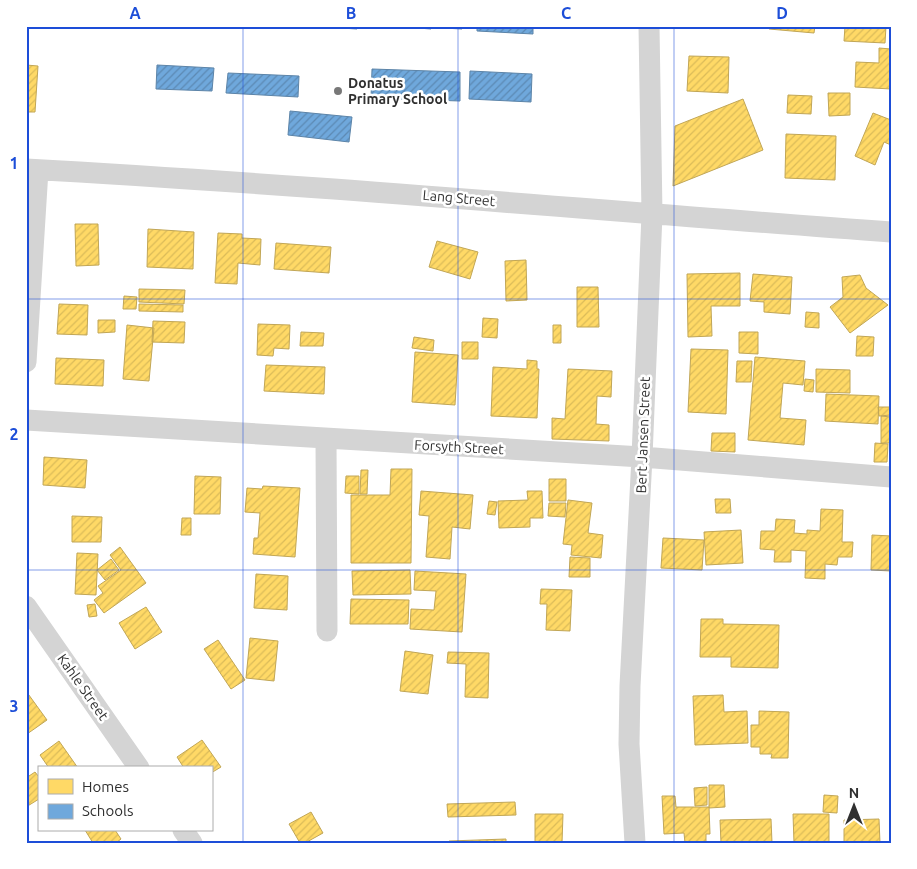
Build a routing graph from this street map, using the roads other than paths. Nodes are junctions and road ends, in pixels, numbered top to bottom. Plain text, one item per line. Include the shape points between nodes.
1 (649, 26) edge
2 (32, 169) edge
3 (652, 214) junction
4 (891, 232) edge
5 (26, 362) edge
6 (26, 420) edge
7 (326, 439) junction
8 (642, 457) junction
9 (891, 476) edge
10 (26, 606) edge
11 (327, 631) dead end
12 (138, 766) edge
13 (184, 832) edge
14 (192, 843) edge
15 (635, 843) edge

1 - 3 street, Bert Jansen Street
2 - 3 street, Lang Street
2 - 5 street
3 - 4 street, Lang Street
3 - 8 street, Bert Jansen Street
6 - 7 street, Forsyth Street
7 - 8 street, Forsyth Street
7 - 11 street
8 - 9 street, Forsyth Street
8 - 15 street, Bert Jansen Street via 630,686 629,744
10 - 12 street, Kahle Street
13 - 14 street

